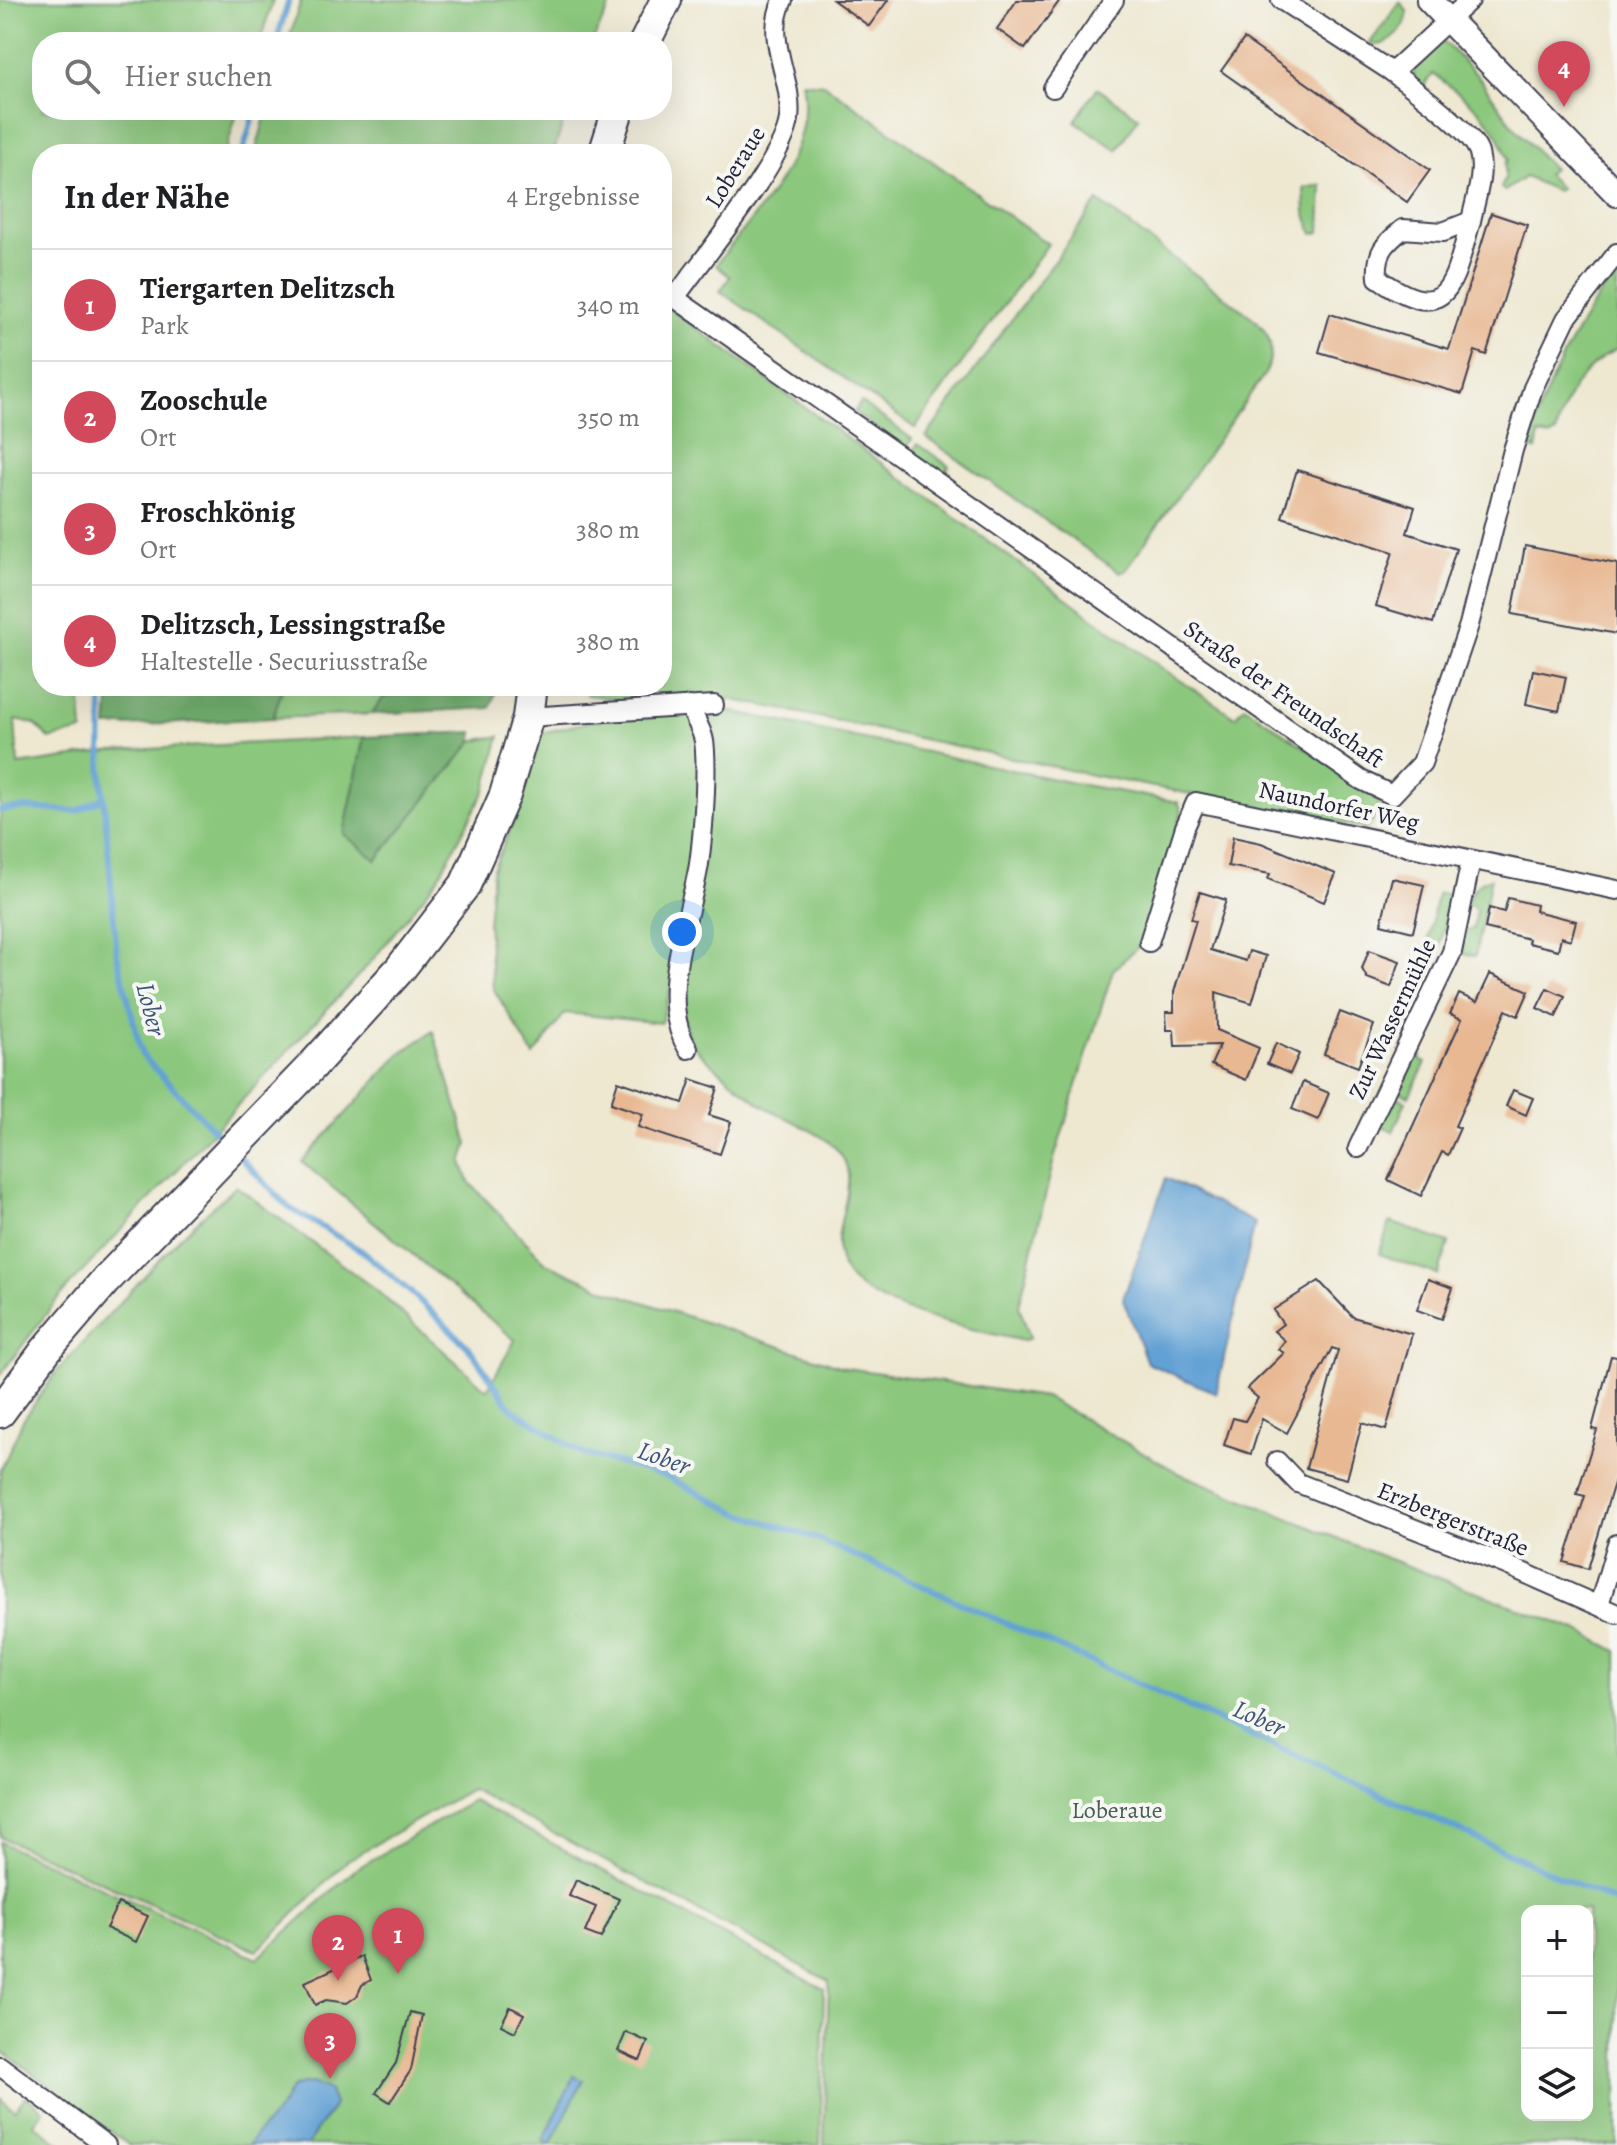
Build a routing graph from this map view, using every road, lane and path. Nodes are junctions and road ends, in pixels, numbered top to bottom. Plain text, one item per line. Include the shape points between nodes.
1 (666, 0) edge
2 (783, 0) edge
3 (1114, 0) edge
4 (1281, 0) edge
5 (1429, 0) edge
6 (1470, 0) edge
7 (1448, 19) junction
8 (650, 32) edge
9 (1392, 72) junction
10 (1053, 88) dead end
11 (615, 120) edge
12 (607, 144) edge
13 (1617, 194) edge
14 (1471, 221) junction
15 (1617, 253) edge
16 (672, 289) edge
17 (672, 297) edge
18 (531, 696) edge
19 (714, 705) dead end
20 (689, 706) junction
21 (528, 717) junction
22 (1471, 860) junction
23 (1617, 890) edge
24 (1149, 942) dead end
25 (688, 1049) dead end
26 (1358, 1148) dead end
27 (0, 1412) edge
28 (1277, 1461) dead end
29 (1617, 1544) edge
30 (1599, 1605) junction
31 (1617, 1614) edge
32 (0, 2066) edge
33 (106, 2145) edge

1 - 8 main road
2 - 16 street, Loberaue via 775,39 789,92 784,140 754,187
3 - 10 street
4 - 9 street
5 - 7 street
6 - 7 street
7 - 9 street
7 - 13 street
9 - 14 street via 1465,132 1479,152 1481,176
11 - 12 main road
14 - 14 street via 1443,232 1403,229 1384,244 1376,261 1378,278 1411,298 1431,301 1445,294
15 - 17 street, Straße der Freundschaft via 1566,319 1533,388 1469,625 1422,763 1392,795 1361,780
18 - 21 main road
19 - 20 street
20 - 21 street
20 - 25 street via 704,740 704,787 699,861 673,981 679,1036
21 - 27 main road via 505,795 465,885 400,969 105,1281
22 - 23 street, Naundorfer Weg
22 - 24 street, Naundorfer Weg via 1196,802
22 - 26 street, Zur Wassermühle via 1452,952
28 - 30 street, Erzbergerstraße via 1298,1483
29 - 30 street
30 - 31 street, Erzbergerstraße
32 - 33 street

